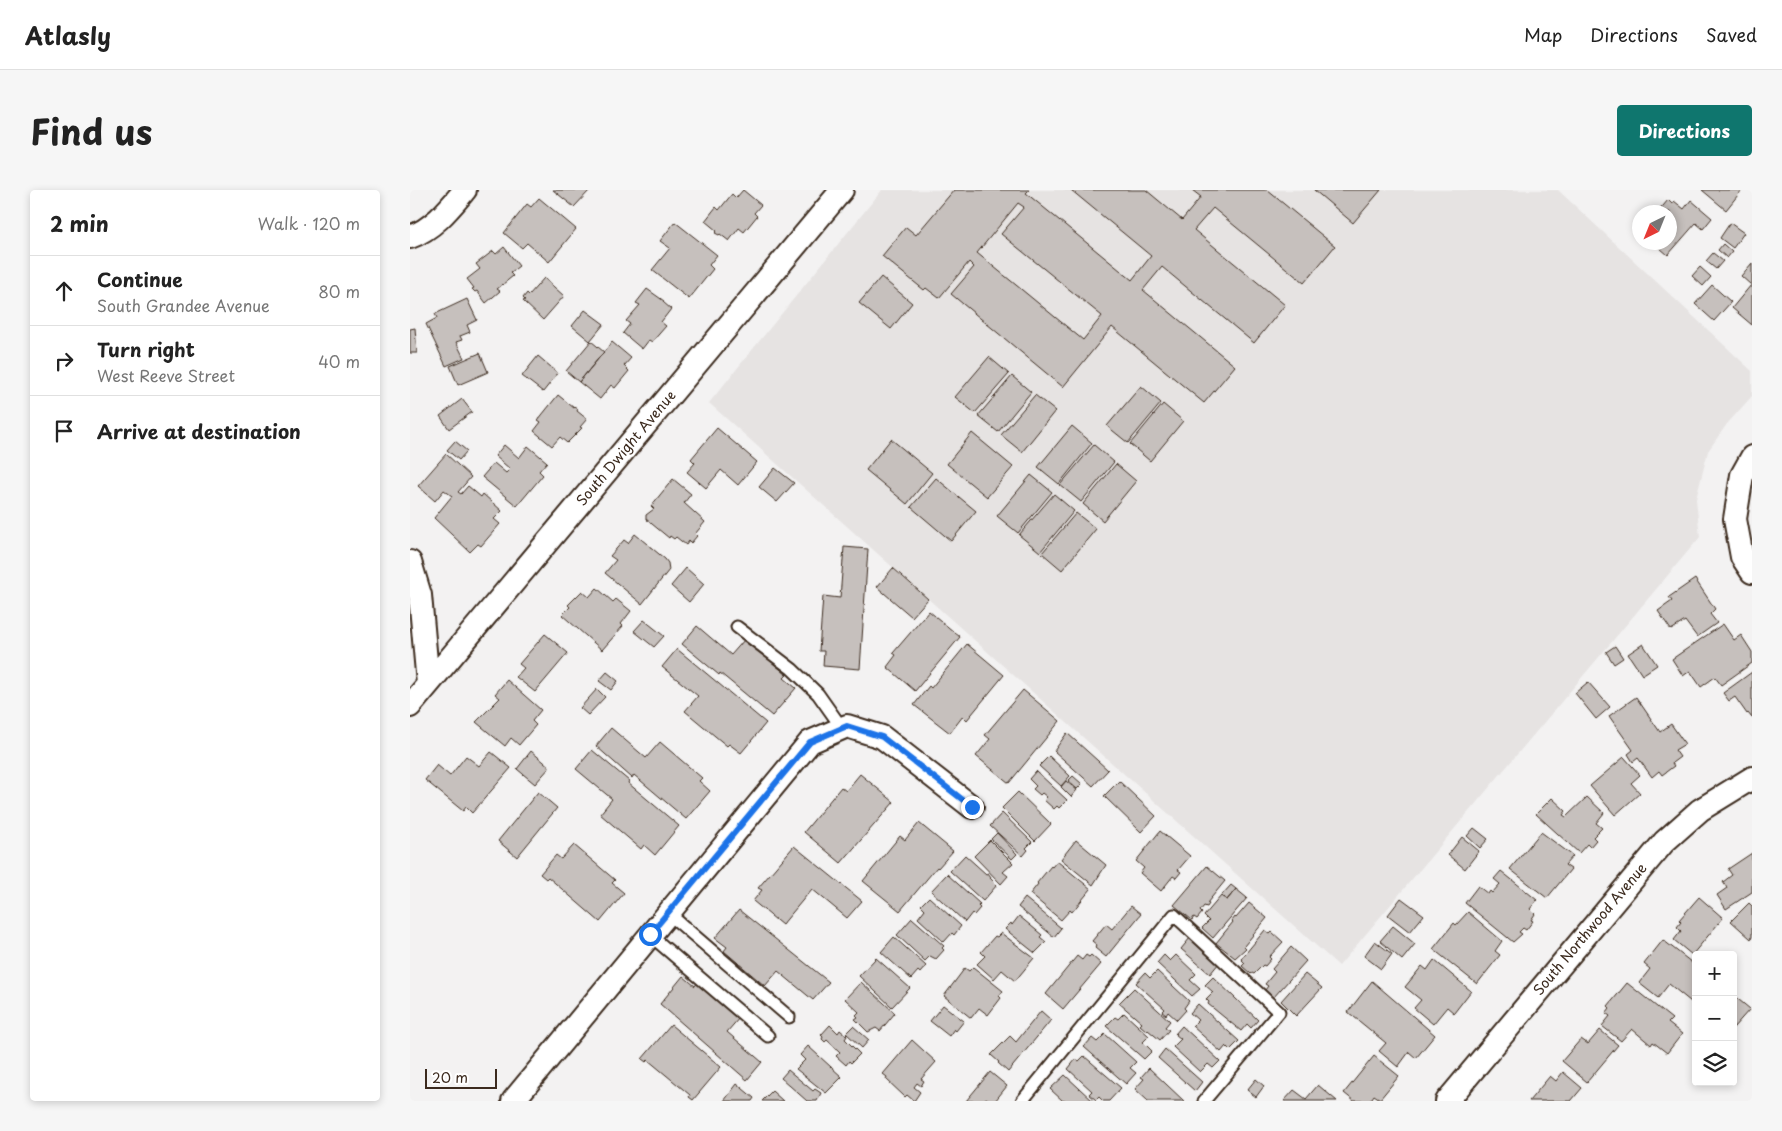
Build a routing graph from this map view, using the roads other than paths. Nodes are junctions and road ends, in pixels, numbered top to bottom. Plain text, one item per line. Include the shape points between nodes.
1 (465, 190) edge
2 (842, 190) edge
3 (410, 237) edge
4 (1747, 466) edge
5 (410, 562) edge
6 (1752, 572) edge
7 (738, 626) dead end
8 (428, 684) junction
9 (410, 706) edge
10 (845, 727) junction
11 (1752, 778) edge
12 (972, 807) dead end
13 (668, 913) junction
14 (650, 934) junction
15 (789, 1017) dead end
16 (768, 1036) dead end
17 (512, 1101) edge
18 (1022, 1101) edge
19 (1204, 1101) edge
20 (1447, 1101) edge

1 - 3 street via 424,232
2 - 8 street, South Dwight Avenue
4 - 6 street via 1735,519 1742,557
5 - 8 street via 420,595
7 - 10 lane via 792,669
8 - 9 street, South Dwight Avenue
10 - 12 street via 882,737
10 - 13 street via 810,742
11 - 20 street, South Northwood Avenue via 1700,810 1664,842
13 - 14 street
13 - 15 lane
14 - 16 lane
14 - 17 street
18 - 19 lane via 1174,915 1279,1012

